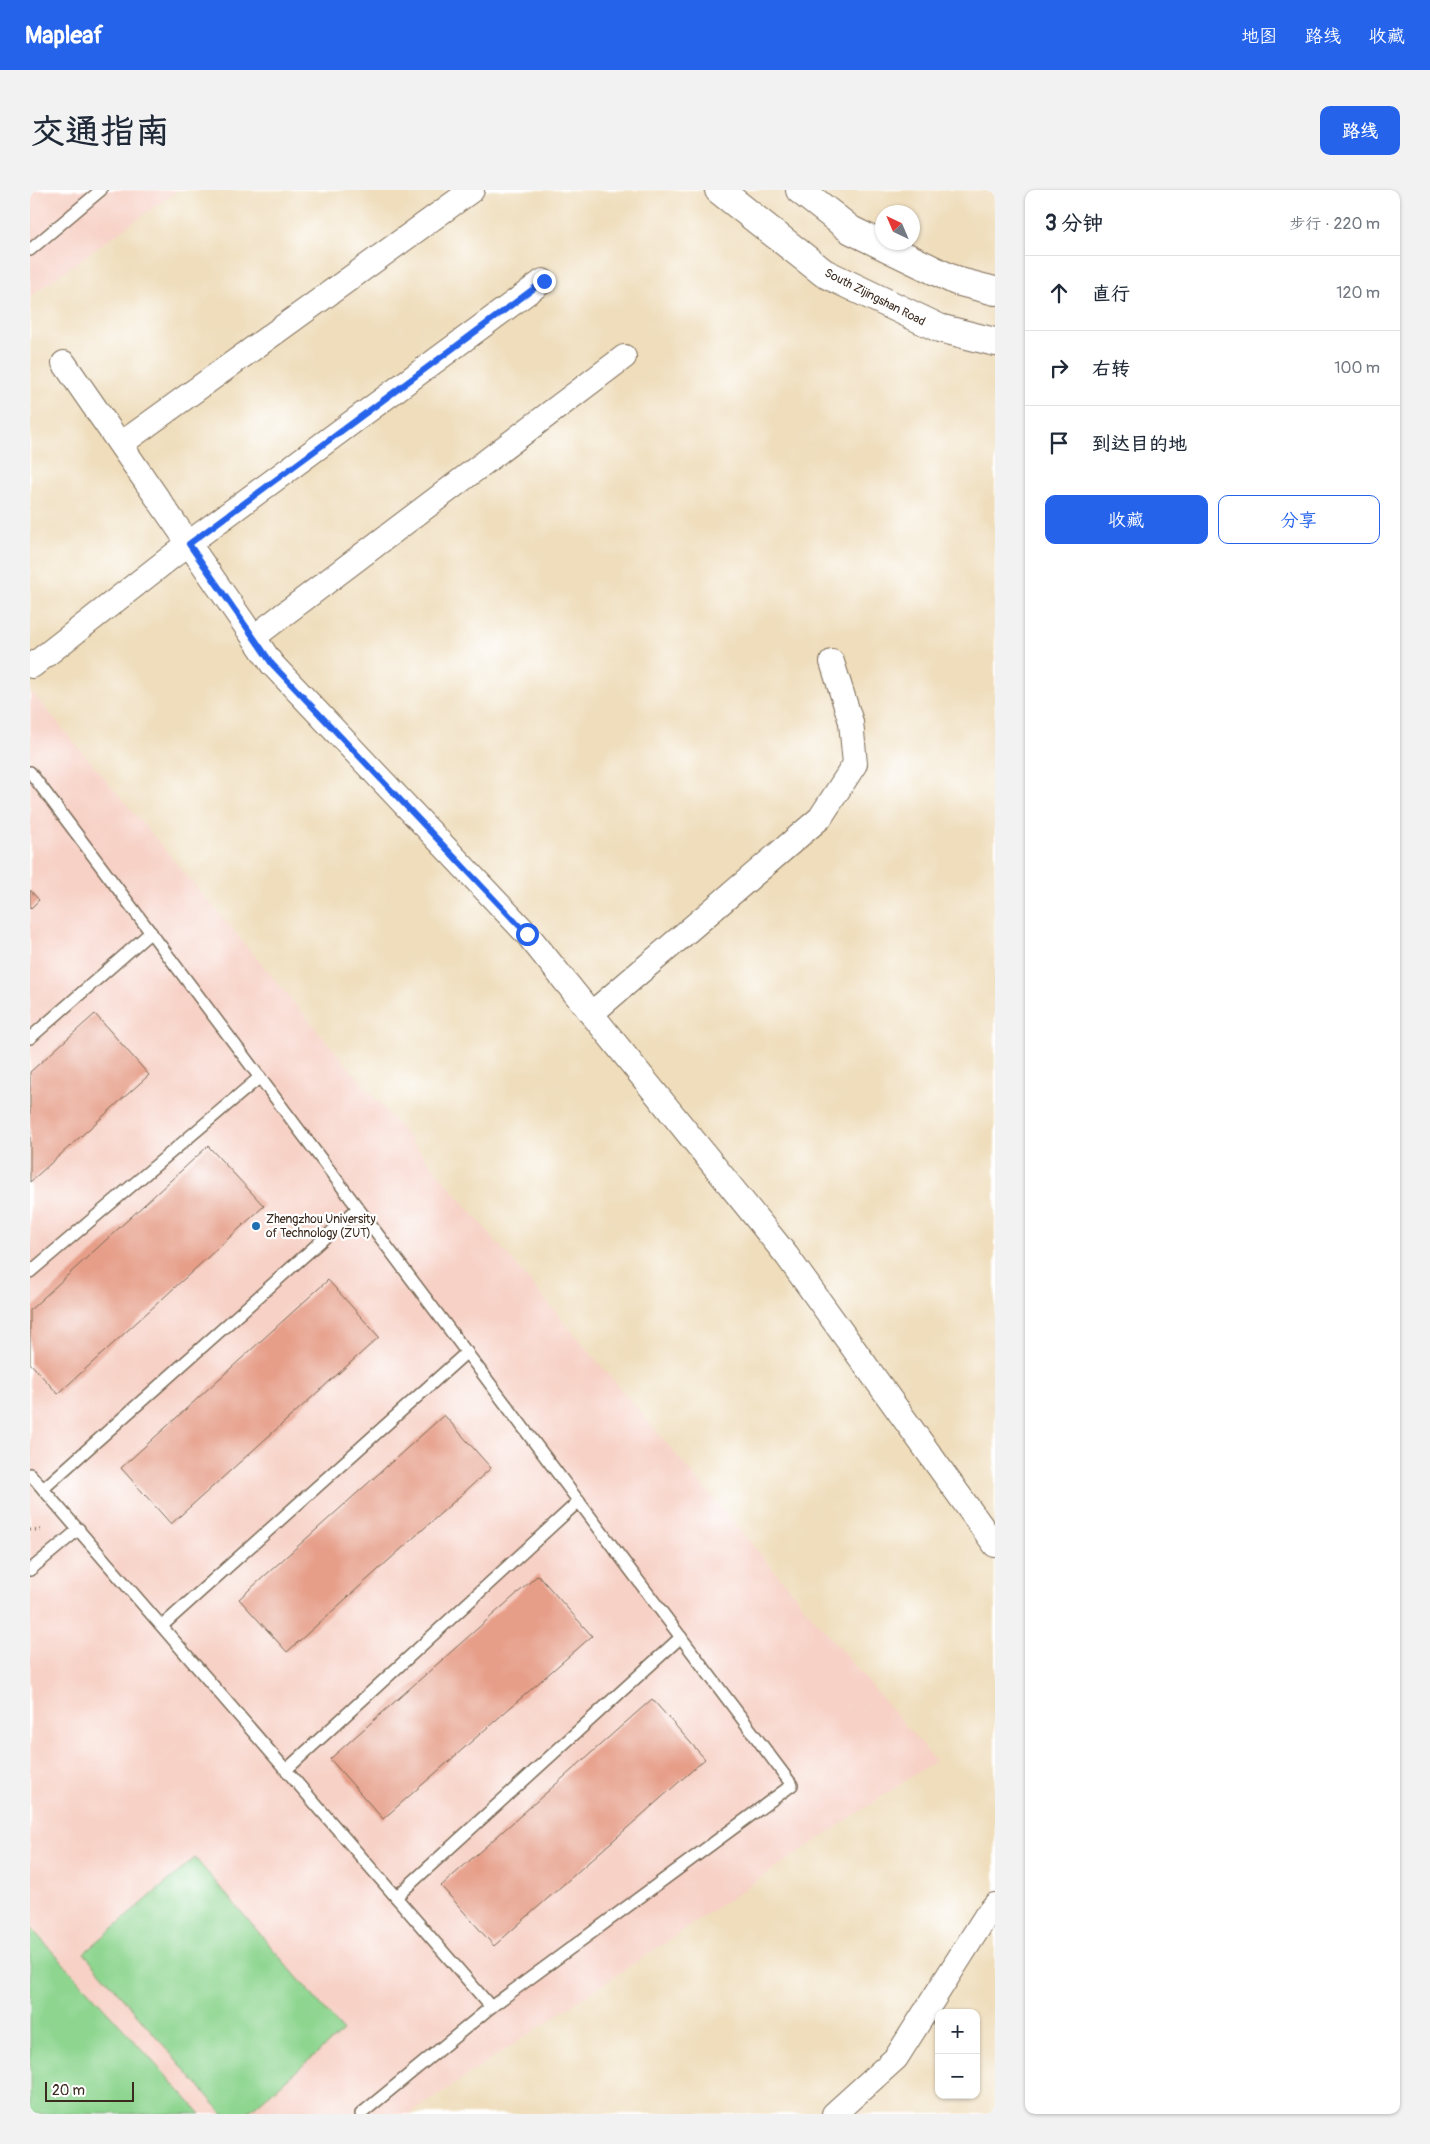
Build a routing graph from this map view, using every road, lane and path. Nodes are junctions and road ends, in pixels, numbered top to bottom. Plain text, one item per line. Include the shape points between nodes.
1 (101, 190) edge
2 (472, 190) edge
3 (719, 190) edge
4 (800, 190) edge
5 (30, 250) edge
6 (544, 281) dead end
7 (995, 291) edge
8 (995, 342) edge
9 (624, 357) dead end
10 (64, 363) dead end
11 (121, 444) junction
12 (189, 544) junction
13 (254, 637) junction
14 (832, 662) dead end
15 (32, 666) dead end
16 (30, 772) edge
17 (151, 932) junction
18 (592, 1014) junction
19 (30, 1038) edge
20 (260, 1077) junction
21 (358, 1208) junction
22 (30, 1272) edge
23 (467, 1352) junction
24 (30, 1474) edge
25 (43, 1489) junction
26 (579, 1501) junction
27 (79, 1529) junction
28 (995, 1545) edge
29 (30, 1570) edge
30 (162, 1626) junction
31 (681, 1637) junction
32 (286, 1770) junction
33 (396, 1897) junction
34 (995, 1905) edge
35 (491, 2008) junction
36 (361, 2114) edge
37 (834, 2114) edge

1 - 5 lane
2 - 11 street
3 - 8 main road, South Zijingshan Road via 824,273 939,328
4 - 7 main road via 851,230 956,281
6 - 12 street
9 - 13 street
10 - 11 street
11 - 12 street
12 - 13 street
12 - 15 street
13 - 18 street via 272,664 527,934
14 - 18 street via 851,722 855,764 820,818
16 - 17 lane
17 - 19 lane
17 - 20 lane
18 - 28 street via 786,1256
20 - 21 lane
20 - 22 lane
21 - 23 lane
21 - 25 lane
23 - 26 lane
23 - 30 lane
24 - 25 lane
25 - 27 lane
26 - 31 lane
26 - 32 lane
27 - 29 lane
27 - 30 lane
30 - 32 lane
31 - 33 lane
31 - 35 lane via 792,1785
32 - 33 lane
33 - 35 lane
34 - 37 street via 896,2058
35 - 36 lane

